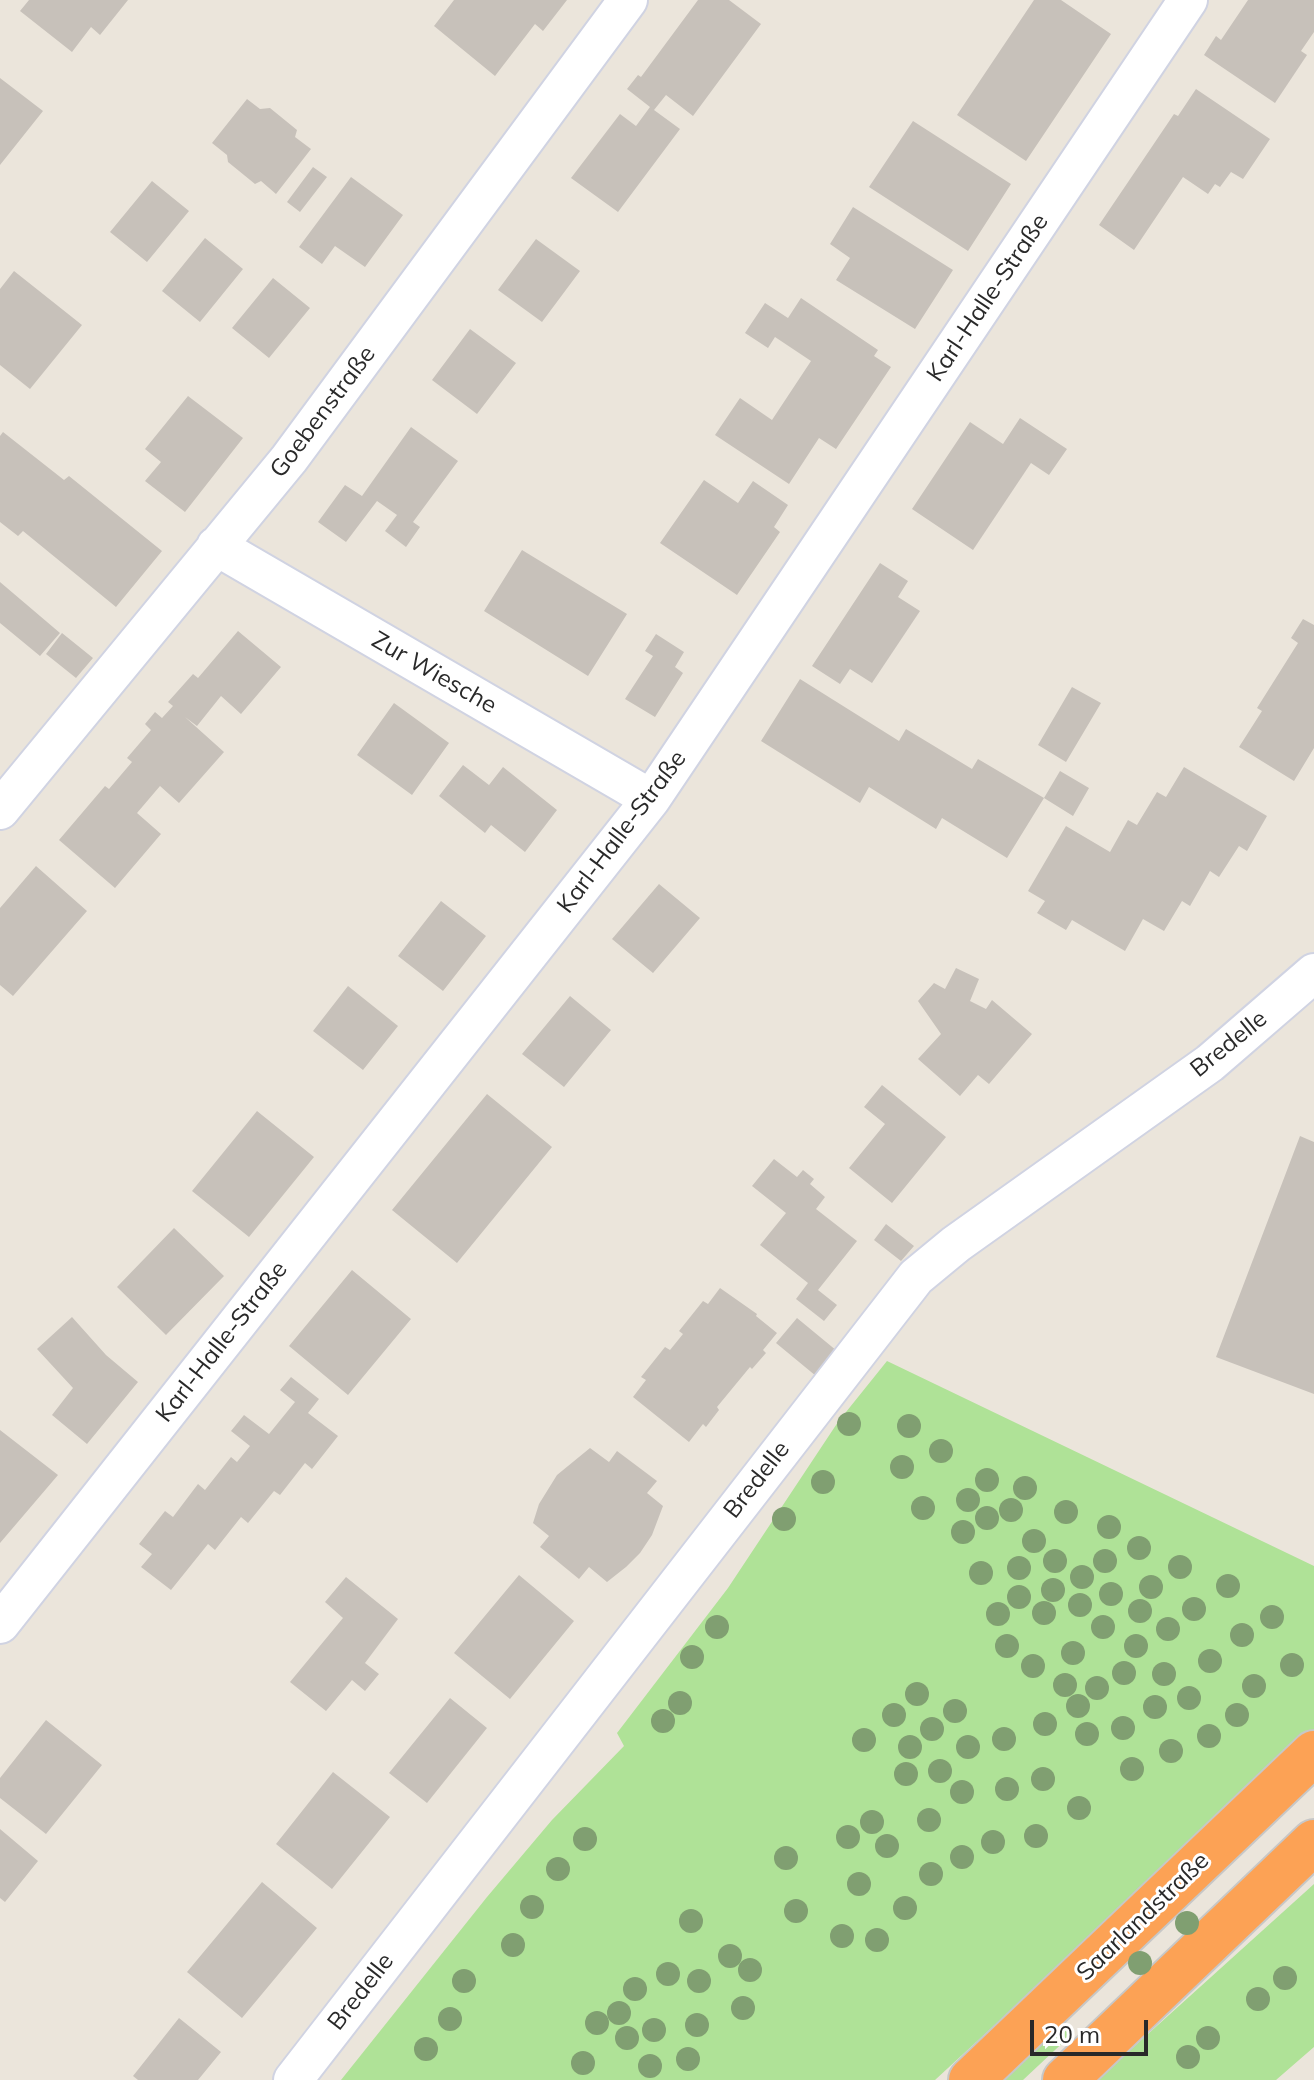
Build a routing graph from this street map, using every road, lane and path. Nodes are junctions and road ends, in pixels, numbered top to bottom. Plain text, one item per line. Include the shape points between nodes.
1 (628, 0) edge
2 (1188, 0) edge
3 (216, 546) junction
4 (651, 799) junction
5 (0, 810) edge
6 (1314, 973) edge
7 (0, 1624) edge
8 (1314, 1753) edge
9 (1314, 1842) edge
10 (293, 2080) edge
11 (971, 2080) edge
12 (1065, 2080) edge

1 - 3 street, Goebenstraße via 289,459
2 - 4 street, Karl-Halle-Straße
3 - 4 street, Zur Wiesche
3 - 5 street, Goebenstraße
4 - 7 street, Karl-Halle-Straße
6 - 10 street, Bredelle via 1210,1063 916,1277
8 - 11 highway, Saarlandstraße
9 - 12 highway

